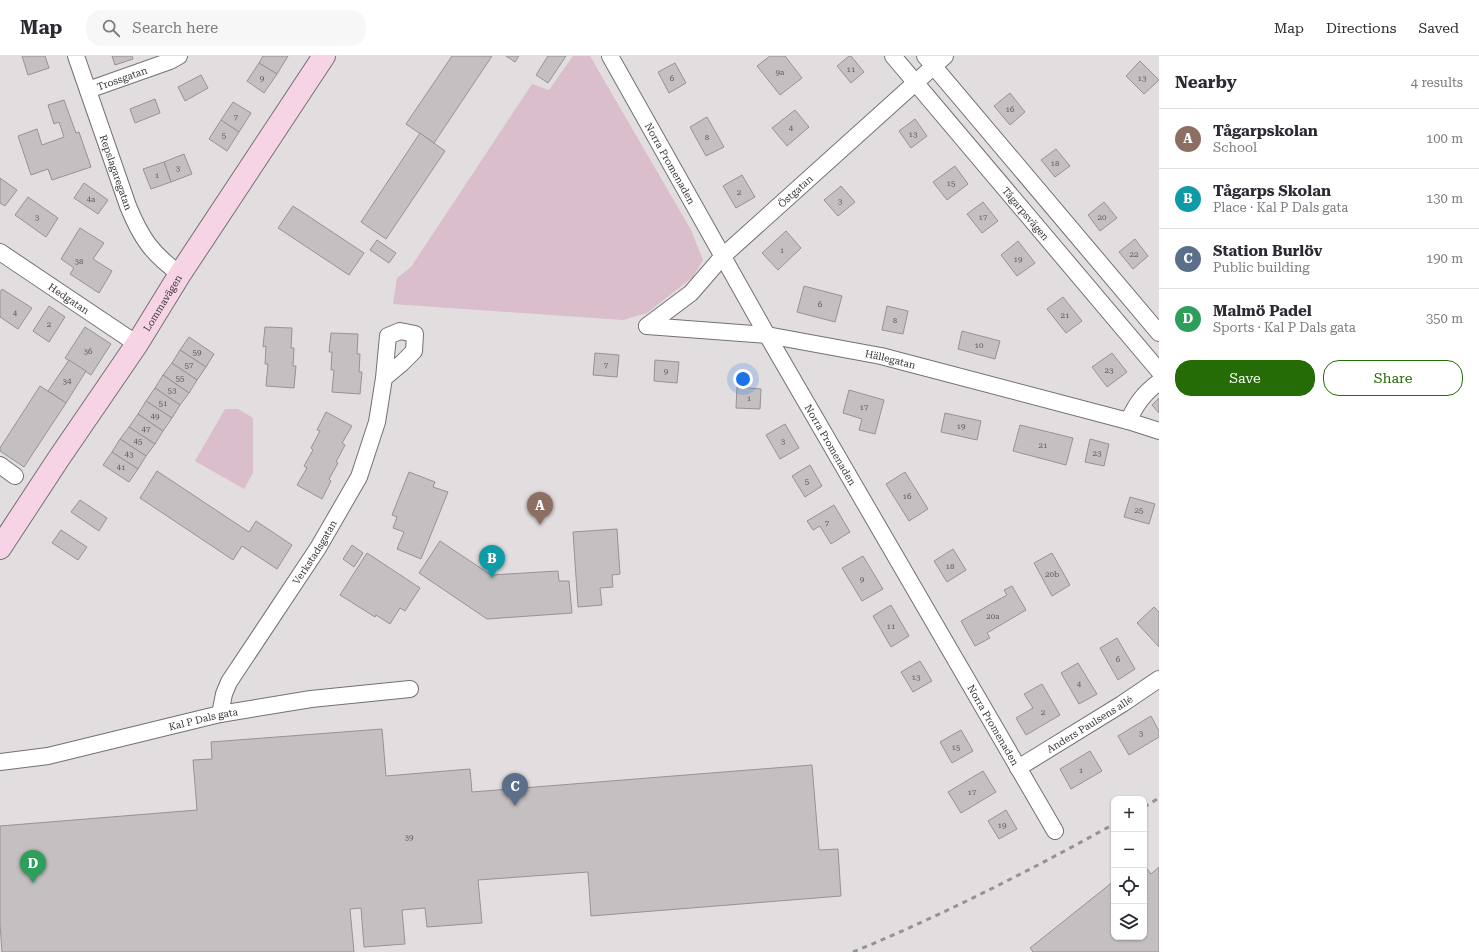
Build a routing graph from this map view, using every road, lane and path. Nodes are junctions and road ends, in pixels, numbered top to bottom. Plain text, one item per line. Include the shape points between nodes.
1 (76, 56) edge
2 (179, 56) edge
3 (324, 56) edge
4 (610, 56) edge
5 (893, 56) edge
6 (935, 59) edge
7 (916, 83) junction
8 (88, 90) junction
9 (0, 252) edge
10 (723, 256) junction
11 (180, 274) junction
12 (647, 326) joint
13 (1159, 333) edge
14 (768, 335) junction
15 (137, 344) junction
16 (1159, 371) edge
17 (384, 378) dead end
18 (1159, 382) edge
19 (1128, 421) junction
20 (1159, 430) edge
21 (0, 465) edge
22 (15, 476) dead end
23 (0, 548) edge
24 (1159, 679) edge
25 (410, 689) dead end
26 (220, 714) junction
27 (0, 762) edge
28 (1018, 768) junction
29 (1055, 832) dead end

1 - 8 street, Repslagaregatan
2 - 8 street, Trossgatan
3 - 11 street, Lommavägen
4 - 10 street, Norra Promenaden
5 - 7 street, Tågarpsvägen
6 - 7 street, Östgatan
6 - 13 street
7 - 10 street, Östgatan
7 - 16 street, Tågarpsvägen
8 - 11 street, Repslagaregatan via 136,227 150,248
9 - 15 street, Hedgatan
10 - 12 street, Östgatan via 691,293
10 - 14 street, Norra Promenaden
11 - 15 street, Lommavägen
12 - 14 street, Hällegatan
14 - 19 street, Hällegatan via 881,356
14 - 28 street, Norra Promenaden
15 - 23 street, Lommavägen
17 - 26 street, Verkstadsgatan via 377,422 358,477 318,548 229,682
18 - 19 street via 1146,392
19 - 20 street, Hällegatan
21 - 22 street
24 - 28 street, Anders Paulsens allé
25 - 26 street, Kal P Dals gata via 311,699
26 - 27 street, Kal P Dals gata via 48,756
28 - 29 street, Norra Promenaden

